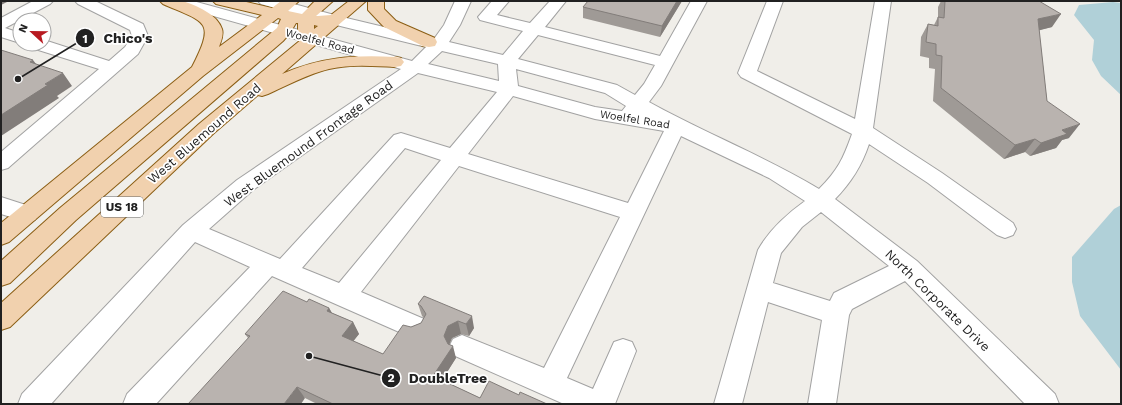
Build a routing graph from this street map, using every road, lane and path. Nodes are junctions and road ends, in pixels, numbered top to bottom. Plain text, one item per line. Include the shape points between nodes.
1 (45, 1) edge
2 (84, 1) edge
3 (168, 1) edge
4 (176, 1) edge
5 (221, 1) edge
6 (325, 1) edge
7 (358, 1) edge
8 (376, 1) edge
9 (462, 1) edge
10 (501, 1) edge
11 (558, 1) edge
12 (699, 1) edge
13 (775, 1) edge
14 (883, 1) edge
15 (288, 13) edge
16 (334, 20) junction
17 (1, 24) edge
18 (260, 24) junction
19 (534, 29) junction
20 (1, 32) edge
21 (12, 35) edge
22 (313, 38) junction
23 (434, 43) junction
24 (52, 48) edge
25 (508, 60) junction
26 (665, 62) junction
27 (405, 64) junction
28 (111, 67) junction
29 (197, 72) junction
30 (509, 89) junction
31 (244, 97) junction
32 (638, 103) junction
33 (626, 119) junction
34 (676, 126) junction
35 (863, 131) junction
36 (4, 157) edge
37 (455, 157) junction
38 (821, 200) junction
39 (1, 205) edge
40 (634, 213) junction
41 (27, 214) junction
42 (1005, 229) dead end
43 (191, 231) junction
44 (1, 236) edge
45 (276, 267) junction
46 (908, 268) junction
47 (1, 276) edge
48 (760, 289) junction
49 (343, 296) junction
50 (836, 314) junction
51 (1, 319) edge
52 (415, 327) edge
53 (462, 347) dead end
54 (624, 351) dead end
55 (550, 384) junction
56 (32, 404) edge
57 (137, 404) edge
58 (596, 404) edge
59 (601, 404) edge
60 (728, 404) edge
61 (822, 404) edge
62 (1045, 404) edge

1 - 17 street
2 - 28 street via 137,27 140,36 132,50
3 - 29 main road via 198,13 212,24 215,38
4 - 18 street, Woelfel Road
5 - 15 main road
6 - 15 main road
7 - 16 main road, West Bluemound Road / US 18
8 - 23 main road via 376,10 390,24
9 - 23 street, West Bluemound Frontage Road via 452,25
10 - 19 street via 486,17
11 - 19 street
12 - 26 street
13 - 35 street via 747,73
14 - 35 street
15 - 16 main road via 318,21
15 - 18 street, Woelfel Road
15 - 22 street, Woelfel Road
15 - 47 main road via 259,52 153,140
16 - 22 main road, West Bluemound Road / US 18
16 - 23 street, Woelfel Road
18 - 29 main road
19 - 25 street
19 - 26 street
20 - 21 street
22 - 27 street, Woelfel Road
22 - 31 main road, West Bluemound Road / US 18
23 - 25 street, Woelfel Road
23 - 27 street, West Bluemound Frontage Road
24 - 28 street
25 - 30 street
25 - 32 street, Woelfel Road via 612,89
26 - 32 street via 652,86
27 - 30 street, Woelfel Road
27 - 31 main road via 361,60 338,62 310,70
27 - 43 street, West Bluemound Frontage Road via 246,185
28 - 36 street
29 - 41 main road
30 - 33 street, Woelfel Road
30 - 37 street
31 - 51 main road, West Bluemound Road / US 18 via 200,134
32 - 33 street
32 - 34 street, Woelfel Road
33 - 34 street, Woelfel Road
34 - 38 street, North Corporate Drive via 776,173
34 - 40 street
35 - 38 street via 853,160 841,180
35 - 42 street via 935,178
37 - 40 street
37 - 45 street via 401,140
37 - 49 street
38 - 46 street, North Corporate Drive
38 - 48 street via 794,221 770,250
39 - 41 street
40 - 55 street
41 - 44 main road
43 - 45 street
43 - 56 street, West Bluemound Frontage Road
45 - 49 street
45 - 57 street
46 - 50 street via 844,300
46 - 62 street, North Corporate Drive
48 - 50 street
48 - 60 street
49 - 52 street
50 - 61 street
53 - 55 street
54 - 59 street
55 - 58 street

